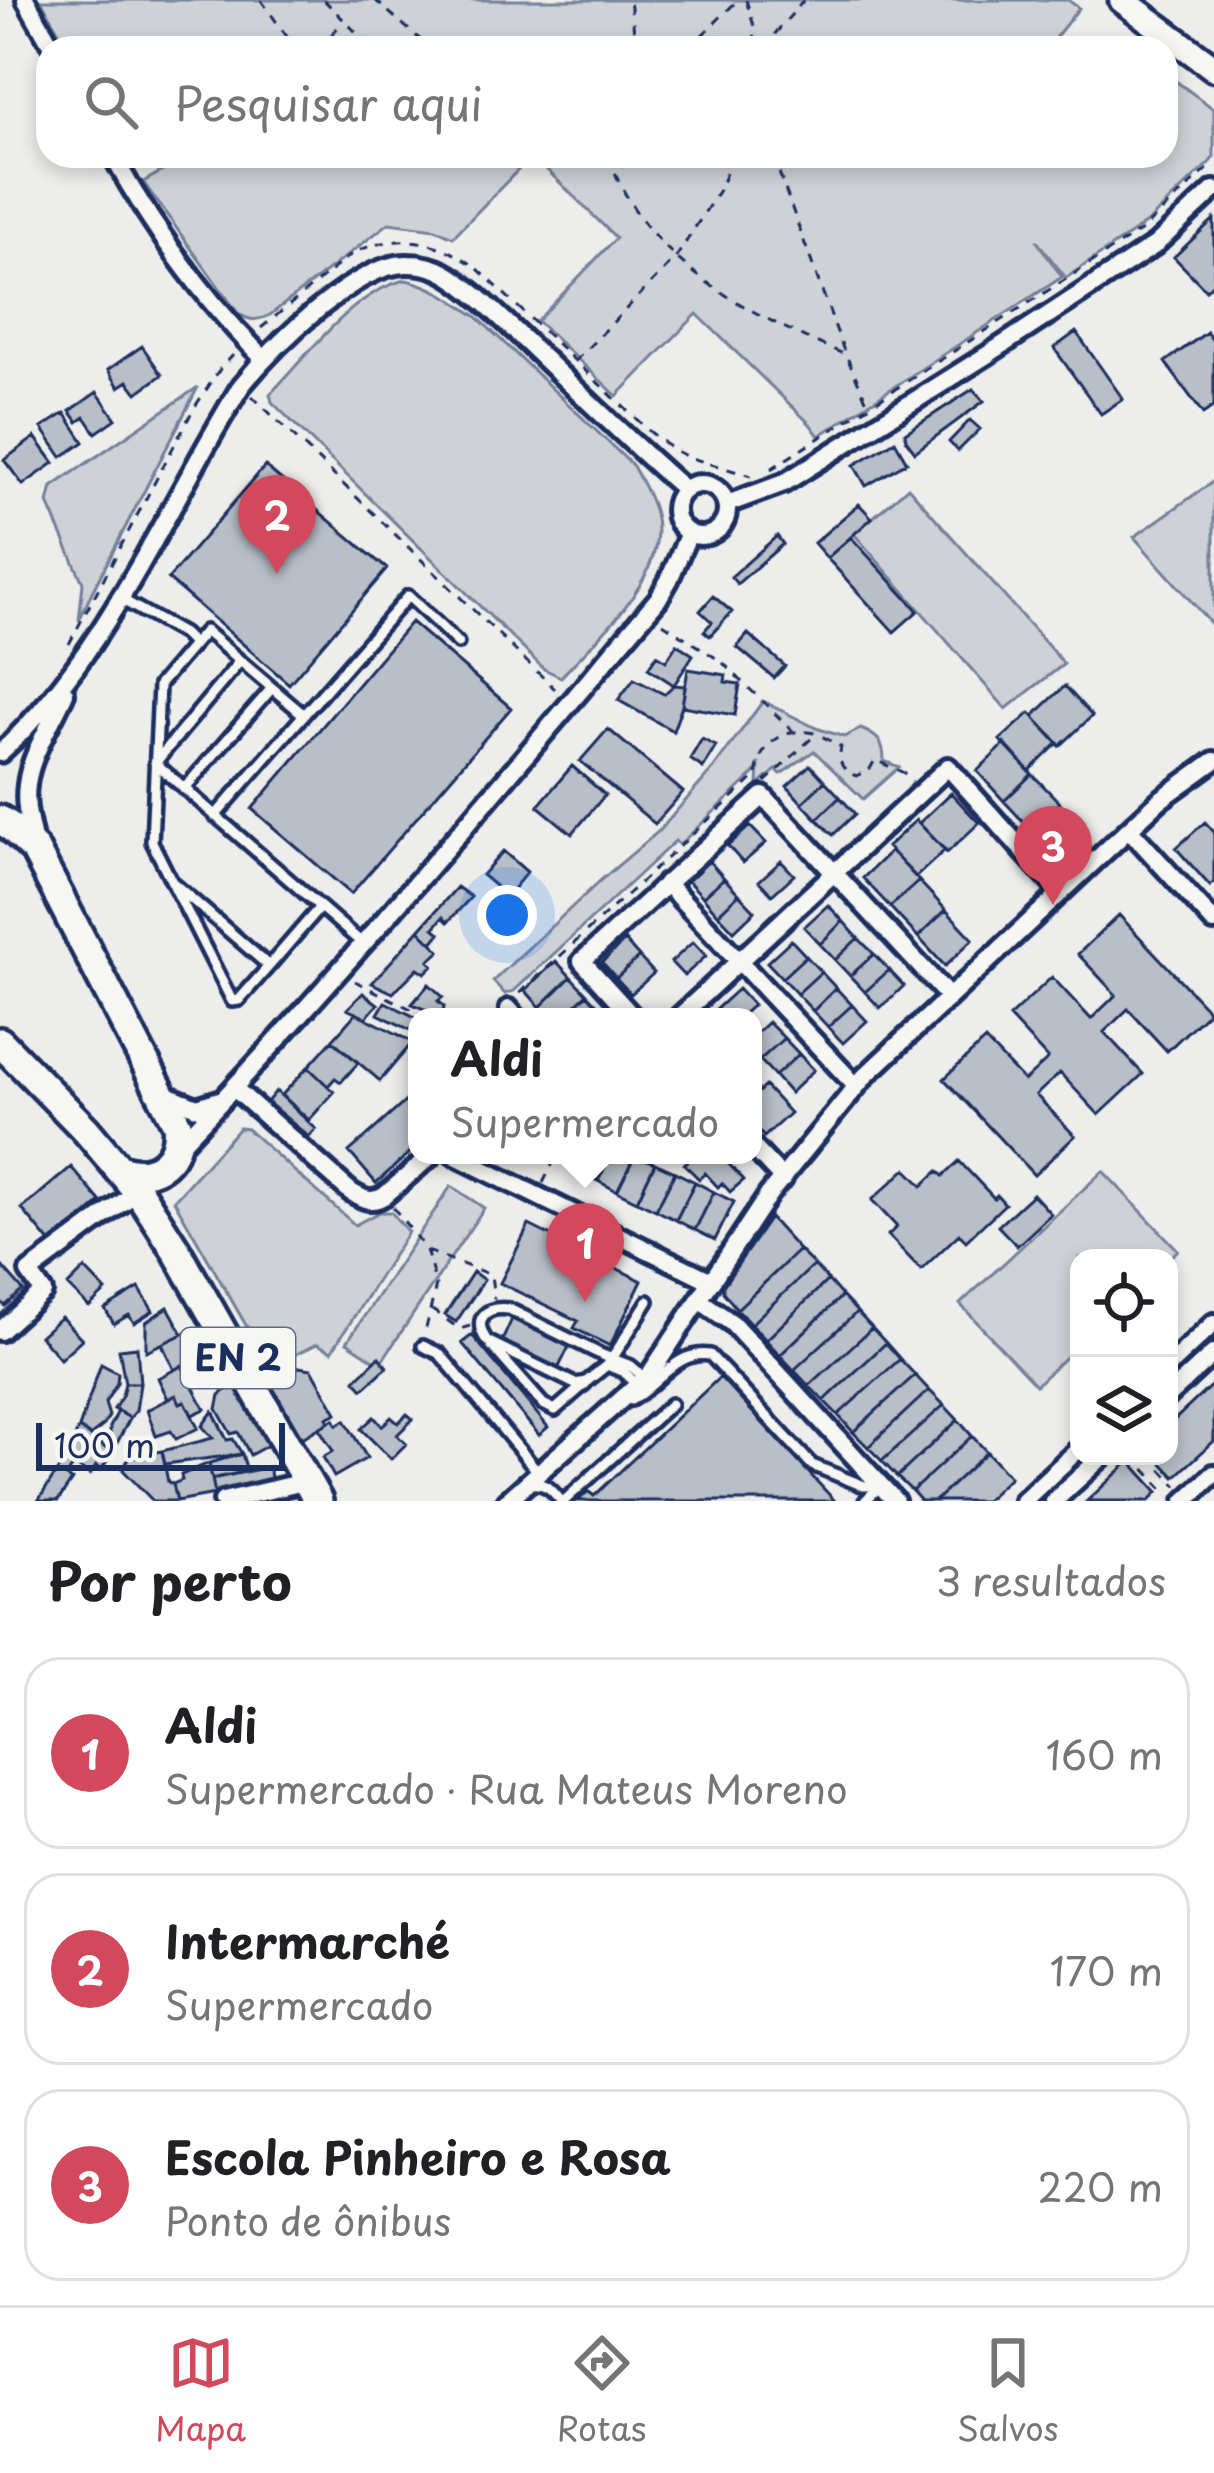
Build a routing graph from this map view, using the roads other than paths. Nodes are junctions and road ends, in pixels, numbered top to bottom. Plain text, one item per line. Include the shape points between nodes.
1 (26, 0) edge
2 (1122, 0) edge
3 (46, 36) edge
4 (1171, 36) edge
5 (1178, 41) edge
6 (1214, 68) edge
7 (120, 168) edge
8 (1214, 190) edge
9 (264, 359) junction
10 (685, 490) junction
11 (727, 504) junction
12 (689, 533) junction
13 (119, 598) junction
14 (458, 643) dead end
15 (194, 644) junction
16 (240, 661) junction
17 (75, 670) junction
18 (272, 688) junction
19 (304, 715) junction
20 (0, 753) edge
21 (1214, 761) edge
22 (155, 763) junction
23 (184, 790) junction
24 (215, 816) junction
25 (0, 820) edge
26 (1129, 829) junction
27 (35, 850) junction
28 (834, 872) junction
29 (172, 882) junction
30 (666, 884) junction
31 (1061, 892) junction
32 (320, 907) junction
33 (1213, 917) edge
34 (363, 944) junction
35 (739, 962) junction
36 (268, 966) junction
37 (949, 997) junction
38 (625, 1008) edge
39 (689, 1008) edge
40 (0, 1042) edge
41 (856, 1086) junction
42 (230, 1093) junction
43 (162, 1094) junction
44 (172, 1153) junction
45 (762, 1157) edge
46 (421, 1164) edge
47 (473, 1164) edge
48 (783, 1179) junction
49 (130, 1181) junction
50 (155, 1216) junction
51 (711, 1281) junction
52 (699, 1300) junction
53 (648, 1301) dead end
54 (1214, 1323) edge
55 (0, 1331) edge
56 (487, 1341) junction
57 (423, 1346) road end
58 (1214, 1353) edge
59 (1178, 1357) edge
60 (610, 1362) junction
61 (1214, 1365) edge
62 (1188, 1377) junction
63 (586, 1382) junction
64 (641, 1382) junction
65 (1178, 1386) edge
66 (670, 1404) dead end
67 (612, 1408) junction
68 (1070, 1457) edge
69 (1092, 1465) edge
70 (1214, 1474) edge
71 (532, 1479) junction
72 (881, 1485) junction
73 (313, 1491) edge
74 (223, 1501) edge
75 (507, 1501) edge
76 (562, 1501) edge
77 (865, 1501) edge
78 (896, 1501) edge
79 (1023, 1501) edge
80 (1054, 1501) edge
81 (1185, 1501) edge

1 - 3 street
2 - 4 street
5 - 6 street
7 - 9 street via 150,219
8 - 11 street via 1155,244 987,355 784,483
9 - 10 street via 365,274 428,266 514,331
9 - 13 street
10 - 11 street via 710,484
10 - 12 street via 675,512
11 - 12 street via 714,533
12 - 34 street via 658,599
13 - 15 lane
13 - 17 street
14 - 19 lane via 408,596
15 - 16 lane via 205,632
15 - 22 lane via 159,685
16 - 18 lane
16 - 22 lane
17 - 20 street
17 - 27 street via 27,782
18 - 19 lane
18 - 23 lane
19 - 24 lane
21 - 26 street
22 - 23 lane
22 - 29 lane via 152,842
23 - 24 lane
24 - 32 lane
25 - 27 main road
26 - 31 street
26 - 33 street
27 - 43 main road
28 - 30 street via 763,796
28 - 31 street via 948,767
28 - 35 street
28 - 37 street
29 - 36 lane
29 - 36 lane via 232,1001
30 - 35 street
30 - 38 street via 582,961
31 - 37 street
32 - 34 lane
32 - 36 lane
34 - 42 street
35 - 39 street
35 - 41 street
37 - 41 street
40 - 49 main road, EN 2
41 - 48 street
42 - 43 street via 197,1107
42 - 44 street
42 - 46 street via 366,1201
43 - 44 main road via 178,1131
44 - 49 main road
44 - 50 main road
45 - 48 street
47 - 51 street
48 - 51 street
49 - 50 main road, EN 2
49 - 55 street via 28,1272 43,1292
50 - 73 main road, EN 2
51 - 52 street
52 - 64 street
52 - 72 street via 731,1323
53 - 60 lane
54 - 59 street
56 - 60 lane via 480,1324 488,1310 509,1309
56 - 63 lane via 574,1384
56 - 63 lane via 555,1410
57 - 71 lane via 440,1354
58 - 62 street
60 - 63 lane
60 - 64 lane
61 - 62 street
62 - 65 street
64 - 67 street
66 - 76 lane
67 - 71 street
67 - 72 lane via 676,1363 710,1355 812,1465
68 - 79 street
69 - 80 street
70 - 81 street
71 - 75 street
71 - 76 lane
72 - 77 lane
72 - 78 street
73 - 74 street

